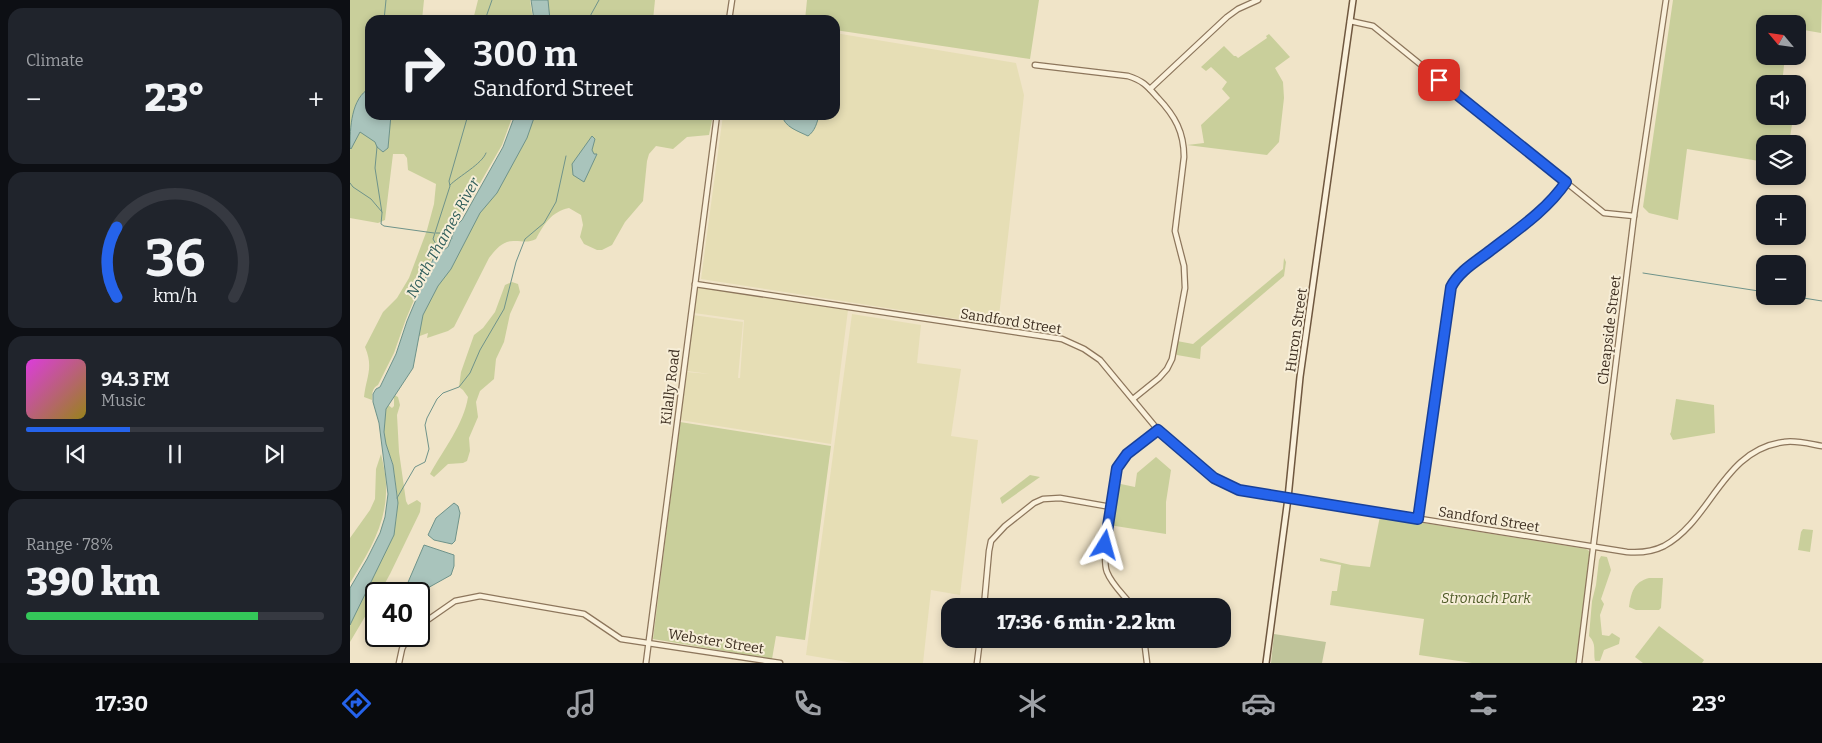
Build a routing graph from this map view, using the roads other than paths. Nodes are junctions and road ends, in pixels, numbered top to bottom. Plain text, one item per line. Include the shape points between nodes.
1 (732, 0) edge
2 (1258, 0) edge
3 (1353, 0) edge
4 (1666, 0) edge
5 (730, 15) edge
6 (1350, 21) junction
7 (1035, 65) dead end
8 (1150, 89) junction
9 (716, 120) edge
10 (1566, 182) junction
11 (1634, 216) junction
12 (695, 284) junction
13 (1133, 399) junction
14 (1158, 430) junction
15 (1822, 446) edge
16 (1288, 498) junction
17 (1111, 507) junction
18 (1418, 519) junction
19 (1594, 547) junction
20 (985, 598) edge
21 (1125, 598) edge
22 (430, 618) edge
23 (649, 642) junction
24 (403, 647) edge
25 (979, 648) edge
26 (1145, 648) edge
27 (399, 663) edge
28 (646, 663) edge
29 (780, 663) edge
30 (977, 663) edge
31 (1147, 663) edge
32 (1266, 663) edge
33 (1579, 663) edge

1 - 5 street
2 - 8 street via 1227,17
3 - 6 main road, Huron Street
4 - 11 street, Cheapside Street
6 - 10 street via 1372,26
6 - 16 main road, Huron Street via 1300,377
7 - 8 street via 1128,76 1140,80
8 - 13 street via 1176,119 1184,145 1175,230 1184,266 1185,288 1172,359 1159,378
9 - 12 street, Kilally Road
10 - 11 street via 1604,213
10 - 18 street via 1538,213 1472,265 1451,287
11 - 19 street, Cheapside Street
12 - 13 street, Sandford Street via 1062,339 1100,360
12 - 23 street, Kilally Road
13 - 14 street, Sandford Street
14 - 16 street, Sandford Street via 1214,478 1239,490
14 - 17 street via 1121,461
15 - 19 street, Sandford Street via 1785,442 1753,452 1737,465 1679,536 1664,546 1640,553
16 - 18 street, Sandford Street
16 - 32 main road, Huron Street
17 - 20 street via 1060,498 1043,499 1034,504 991,541
17 - 21 street via 1105,538 1105,568 1110,580
18 - 19 street, Sandford Street
19 - 33 street, Cheapside Street
22 - 23 street, Webster Street via 455,601 480,596 584,614 621,638
23 - 28 street, Kilally Road
23 - 29 street, Webster Street
24 - 27 street
25 - 30 street
26 - 31 street

